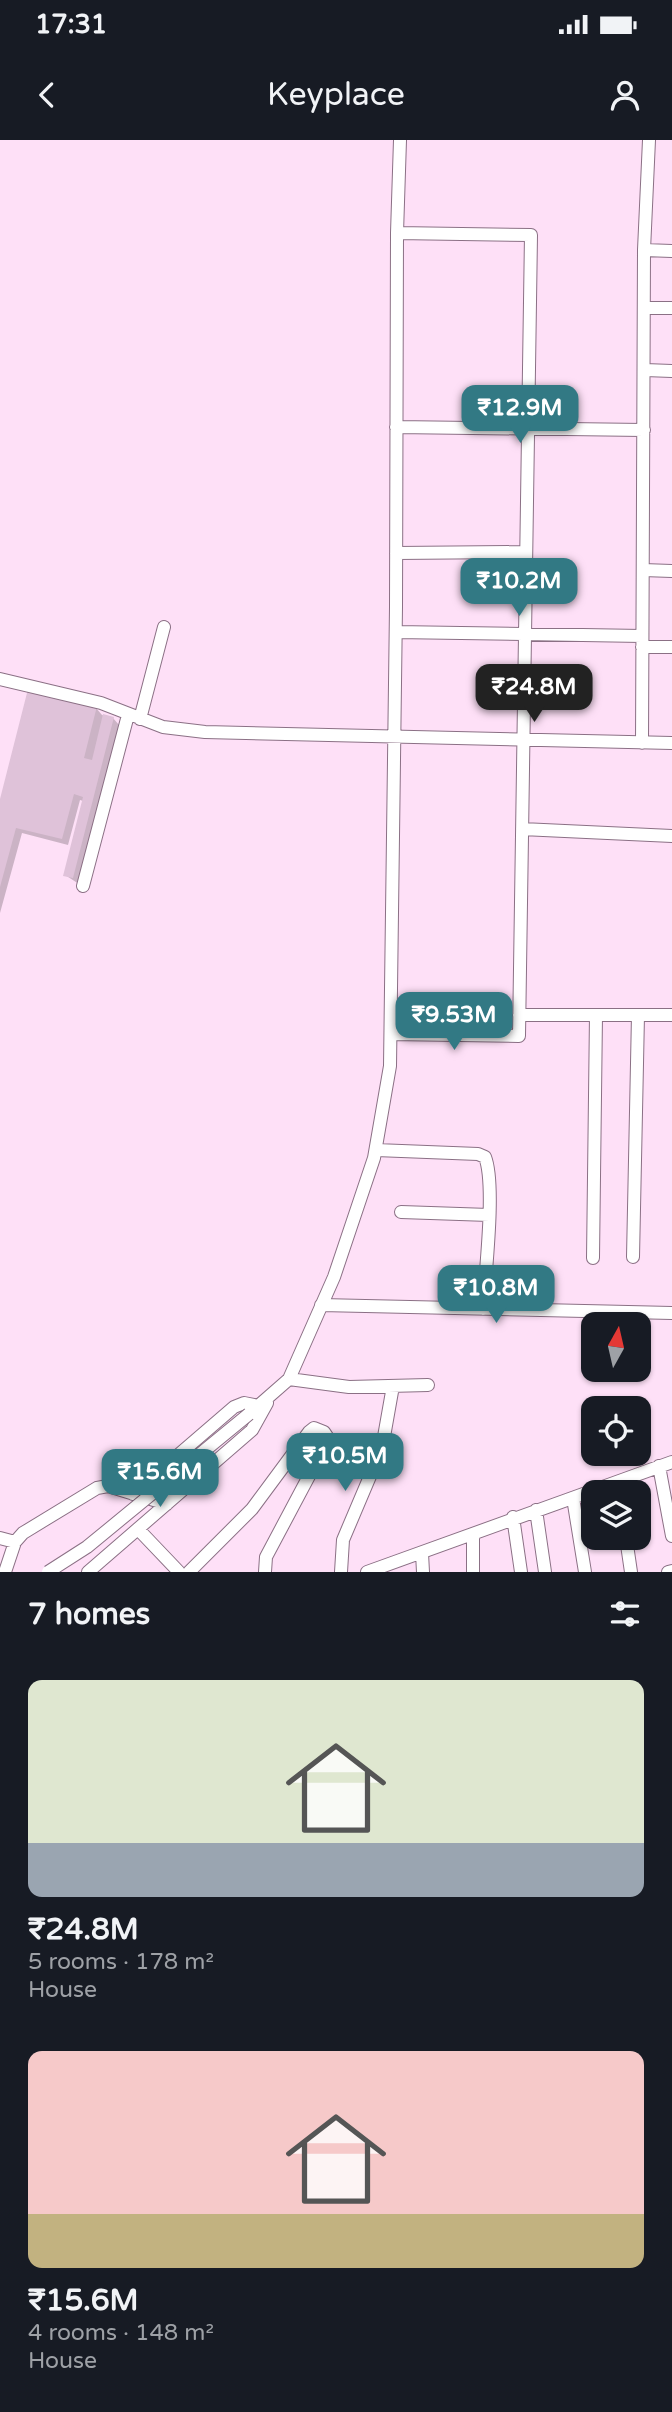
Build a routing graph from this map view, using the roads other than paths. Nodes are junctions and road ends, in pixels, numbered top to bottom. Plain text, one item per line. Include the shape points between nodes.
1 (400, 140) edge
2 (649, 140) edge
3 (397, 233) junction
4 (644, 250) junction
5 (672, 251) edge
6 (645, 308) junction
7 (672, 308) edge
8 (645, 370) junction
9 (672, 371) edge
10 (396, 427) junction
11 (528, 429) junction
12 (644, 430) junction
13 (526, 552) junction
14 (396, 553) junction
15 (643, 570) junction
16 (672, 571) edge
17 (164, 627) dead end
18 (396, 632) junction
19 (525, 635) junction
20 (642, 642) junction
21 (672, 647) edge
22 (0, 679) edge
23 (134, 717) junction
24 (395, 737) junction
25 (523, 740) junction
26 (642, 743) junction
27 (672, 743) edge
28 (522, 829) junction
29 (672, 836) edge
30 (83, 886) dead end
31 (519, 1015) junction
32 (596, 1015) junction
33 (638, 1015) junction
34 (672, 1015) edge
35 (391, 1034) junction
36 (376, 1150) junction
37 (401, 1212) dead end
38 (489, 1215) junction
39 (633, 1257) dead end
40 (593, 1258) dead end
41 (321, 1305) junction
42 (483, 1308) junction
43 (672, 1313) edge
44 (289, 1380) junction
45 (428, 1385) dead end
46 (393, 1386) junction
47 (271, 1396) junction
48 (254, 1410) junction
49 (672, 1462) edge
50 (659, 1466) junction
51 (633, 1480) edge
52 (133, 1494) junction
53 (581, 1496) edge
54 (573, 1498) junction
55 (167, 1504) junction
56 (536, 1510) junction
57 (513, 1517) junction
58 (138, 1530) junction
59 (473, 1535) junction
60 (672, 1536) edge
61 (0, 1538) edge
62 (15, 1542) junction
63 (628, 1550) edge
64 (422, 1553) junction
65 (386, 1569) edge
66 (5, 1572) edge
67 (48, 1572) edge
68 (88, 1572) edge
69 (179, 1572) edge
70 (189, 1572) edge
71 (265, 1572) edge
72 (341, 1572) edge
73 (367, 1572) edge
74 (423, 1572) edge
75 (473, 1572) edge
76 (521, 1572) edge
77 (545, 1572) edge
78 (584, 1572) edge
79 (631, 1572) edge

1 - 3 street
2 - 4 street
3 - 10 street
3 - 11 street via 531,234
4 - 5 street
4 - 6 street
6 - 7 street
6 - 8 street
8 - 9 street
8 - 12 street
10 - 11 street
10 - 14 street
11 - 12 street
11 - 13 street
12 - 15 street
13 - 14 street
13 - 19 street
14 - 18 street
15 - 16 street
15 - 20 street
17 - 23 street
18 - 19 street
18 - 24 street
19 - 20 street
19 - 25 street
20 - 21 street
20 - 26 street
22 - 23 street via 101,702
23 - 24 street via 163,727 205,732
23 - 30 street
24 - 25 street
24 - 35 street
25 - 26 street
25 - 28 street
26 - 27 street
28 - 29 street
28 - 31 street
31 - 32 street
31 - 35 street via 519,1037
32 - 33 street
32 - 40 street
33 - 34 street
33 - 39 street
35 - 36 street
36 - 38 street via 485,1157
36 - 41 street
37 - 38 street
38 - 42 street
41 - 42 street
41 - 44 street
42 - 43 street
44 - 46 street via 349,1387
44 - 47 street
45 - 46 street
46 - 72 street via 382,1448 343,1540
47 - 48 street
47 - 55 street via 252,1430
48 - 52 street via 244,1403 234,1407
48 - 67 street, bridge via 95,1541
49 - 50 street
50 - 51 street
50 - 60 street
52 - 55 street
52 - 62 street via 108,1486 97,1488
53 - 54 street
54 - 56 street
54 - 78 street
55 - 58 street
56 - 57 street
56 - 77 street
57 - 59 street
57 - 76 street
58 - 68 street
58 - 69 street
59 - 64 street
59 - 75 street
61 - 62 street
62 - 66 street
63 - 79 street
64 - 65 street
64 - 74 street
65 - 73 street
70 - 71 street via 252,1509 309,1432 320,1429 328,1438 326,1444 266,1557

